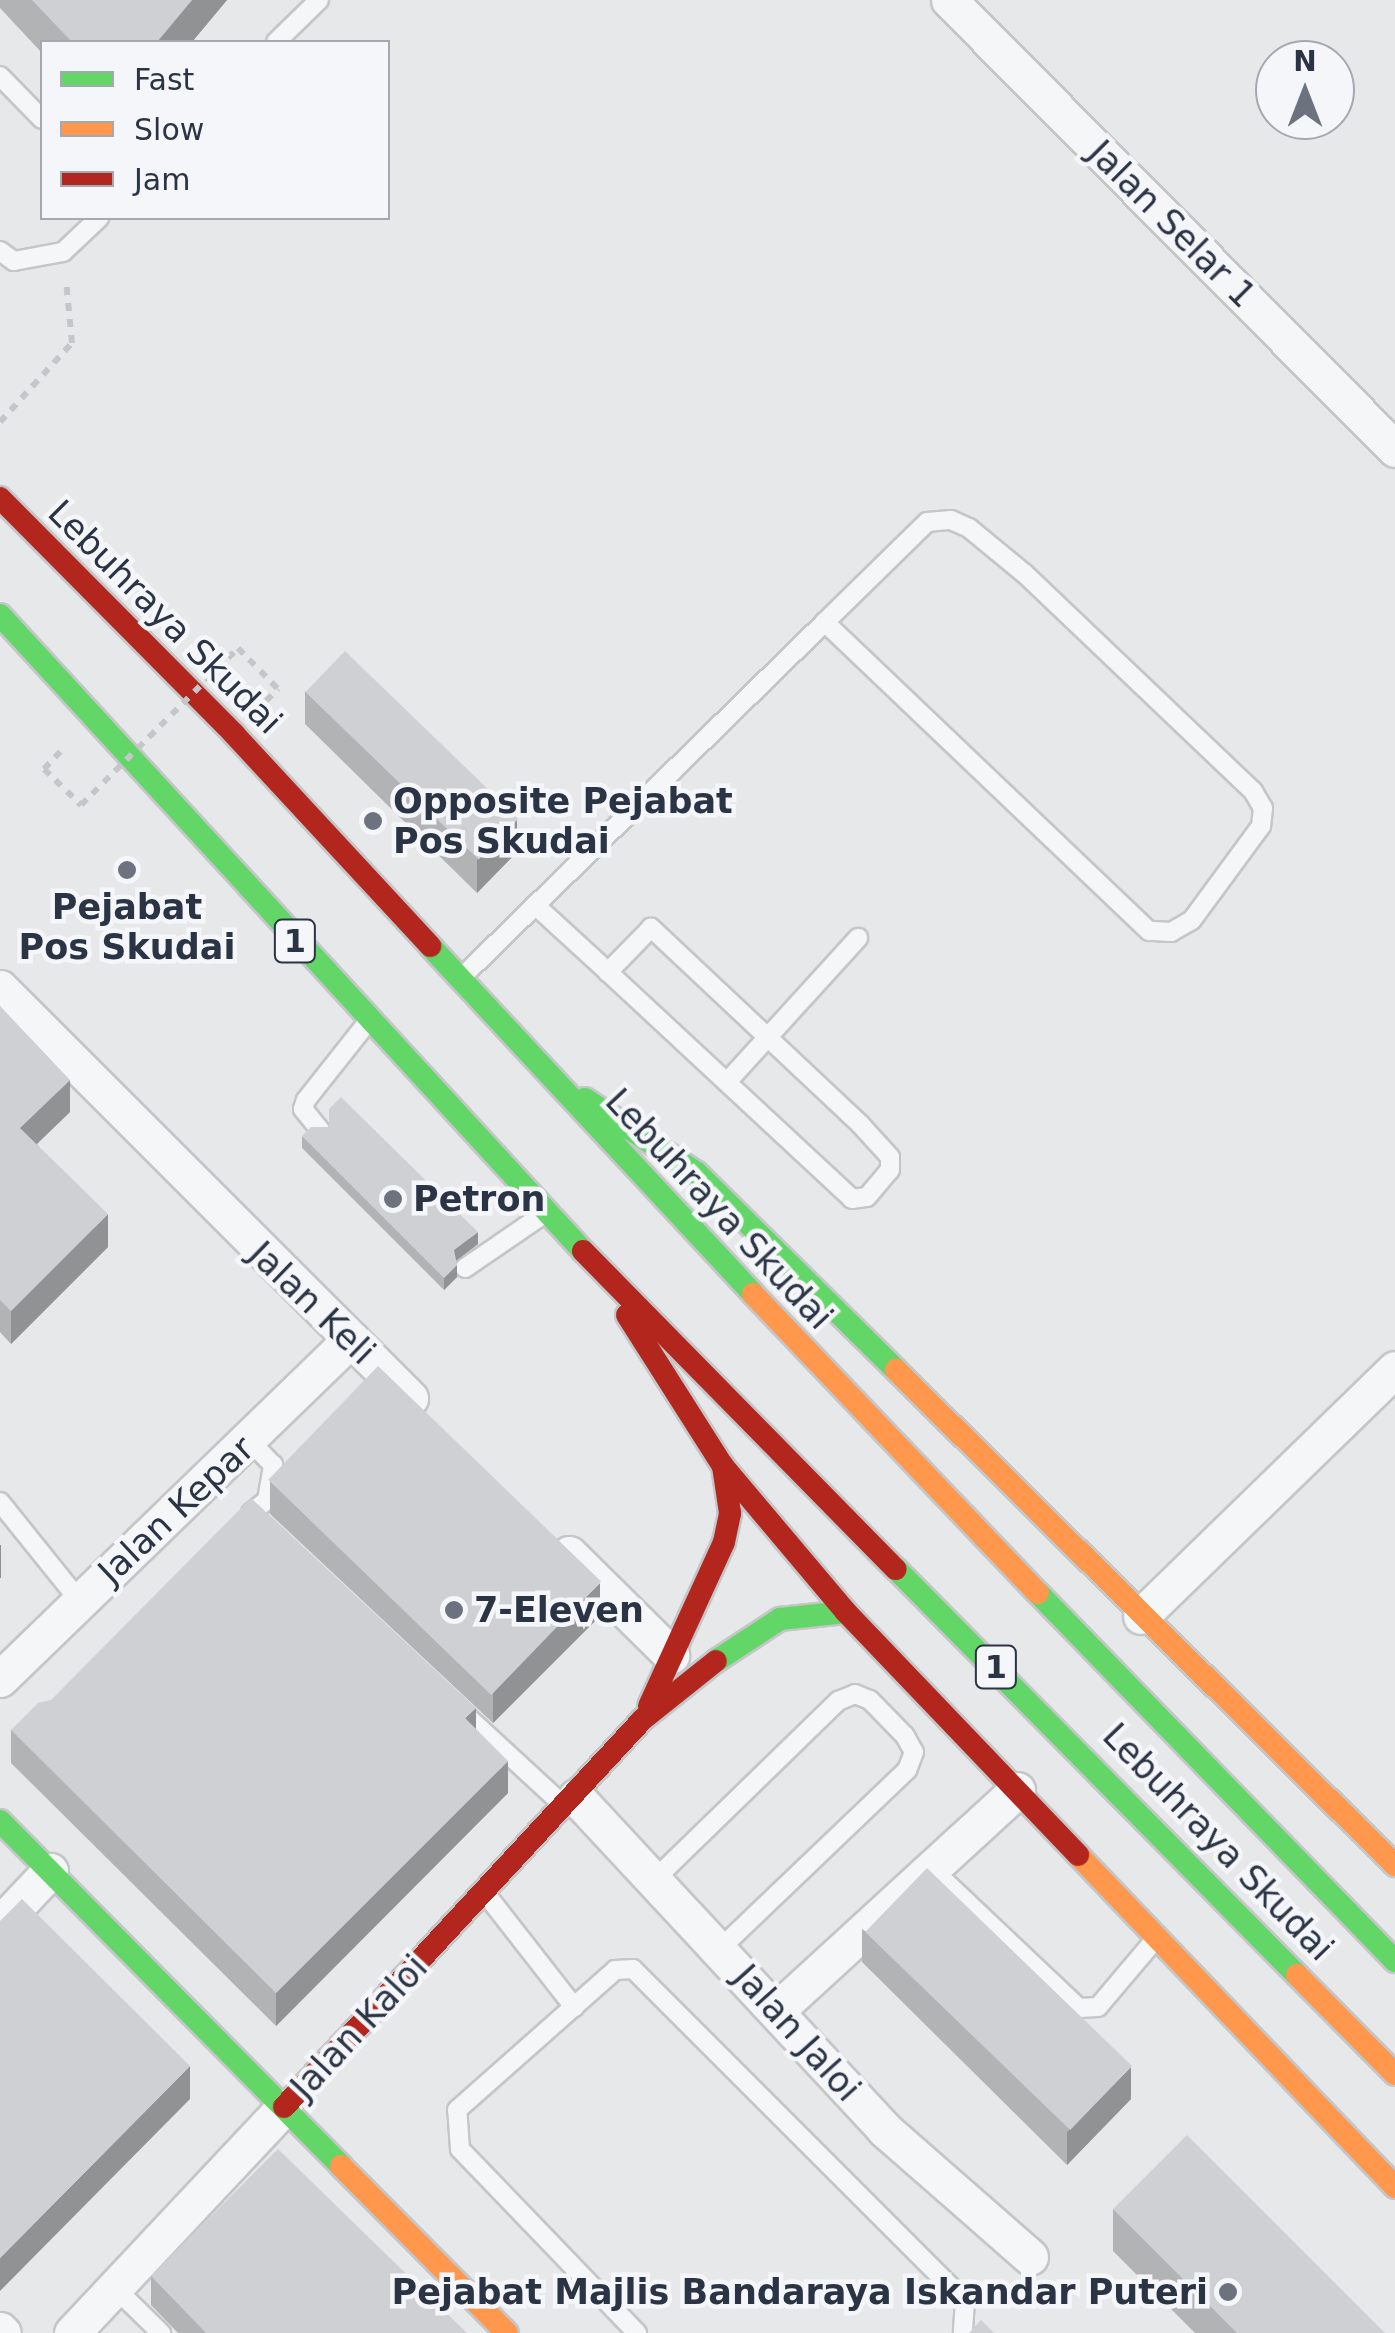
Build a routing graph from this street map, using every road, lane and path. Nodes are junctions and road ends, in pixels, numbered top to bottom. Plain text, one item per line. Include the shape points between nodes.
1 (319, 0) edge
2 (949, 0) edge
3 (278, 40) edge
4 (0, 76) edge
5 (40, 117) edge
6 (97, 220) edge
7 (0, 251) edge
8 (63, 252) junction
9 (0, 422) edge
10 (1395, 449) edge
11 (0, 485) edge
12 (0, 498) edge
13 (36, 538) junction
14 (0, 616) edge
15 (824, 622) junction
16 (278, 688) dead end
17 (62, 750) dead end
18 (536, 905) junction
19 (858, 938) dead end
20 (608, 972) junction
21 (459, 980) junction
22 (0, 988) edge
23 (368, 1022) junction
24 (769, 1040) junction
25 (540, 1070) junction
26 (728, 1082) junction
27 (320, 1130) edge
28 (546, 1212) junction
29 (594, 1263) junction
30 (465, 1268) dead end
31 (351, 1339) junction
32 (1395, 1369) edge
33 (434, 1422) edge
34 (252, 1442) junction
35 (723, 1466) junction
36 (0, 1502) edge
37 (251, 1513) junction
38 (237, 1527) edge
39 (270, 1528) edge
40 (546, 1531) edge
41 (78, 1599) junction
42 (846, 1612) junction
43 (1141, 1616) junction
44 (671, 1655) junction
45 (0, 1679) edge
46 (440, 1691) edge
47 (643, 1719) junction
48 (1017, 1790) junction
49 (570, 1802) junction
50 (5, 1833) edge
51 (1395, 1865) edge
52 (50, 1871) junction
53 (934, 1871) junction
54 (654, 1880) junction
55 (485, 1893) junction
56 (0, 1924) edge
57 (1157, 1938) junction
58 (720, 1949) junction
59 (1395, 1961) edge
60 (574, 2006) junction
61 (776, 2011) junction
62 (1395, 2074) edge
63 (284, 2107) junction
64 (1395, 2188) edge
65 (1030, 2257) dead end
66 (114, 2286) junction
67 (72, 2333) edge
68 (161, 2333) edge
69 (507, 2333) edge
70 (638, 2333) edge
71 (962, 2333) edge

1 - 3 lane
2 - 10 street, Jalan Selar 1
4 - 5 lane
6 - 8 lane
7 - 8 lane via 14,261
8 - 9 path via 72,342
11 - 13 street
12 - 13 main road, Lebuhraya Skudai / 1
13 - 21 main road, Lebuhraya Skudai / 1 via 234,734
14 - 23 main road, Lebuhraya Skudai / 1
15 - 15 lane via 927,522 951,520 969,528 1253,791 1261,826 1192,920 1171,932 1149,931
15 - 18 lane
16 - 17 path, bridge via 238,648 81,805 44,769
18 - 20 lane
18 - 21 lane
19 - 24 lane
20 - 24 lane via 651,928
20 - 26 lane
21 - 25 main road, Lebuhraya Skudai / 1
22 - 31 street, Jalan Keli
23 - 27 lane via 302,1108
23 - 28 main road, Lebuhraya Skudai / 1
24 - 26 lane
24 - 26 lane via 890,1157 890,1170 867,1197 852,1198
25 - 43 main road via 698,1173
25 - 59 main road, Lebuhraya Skudai / 1
28 - 29 main road, Lebuhraya Skudai / 1
28 - 30 lane
29 - 35 main road
29 - 62 main road, Lebuhraya Skudai / 1
31 - 33 street, Jalan Keli
31 - 34 street, Jalan Kepar
32 - 43 street
34 - 37 lane via 274,1465 267,1500
34 - 41 street, Jalan Kepar
35 - 42 main road
35 - 44 main road, Jalan Kaloi via 730,1512 724,1542
36 - 41 lane
37 - 38 lane
37 - 39 lane
40 - 44 street
41 - 45 street, Jalan Kepar
42 - 47 main road, Jalan Kaloi via 780,1619 742,1640
42 - 48 main road
43 - 51 main road
44 - 47 main road, Jalan Kaloi
46 - 49 lane
47 - 49 main road, Jalan Kaloi
48 - 53 street
48 - 57 main road
49 - 54 street, Jalan Jaloi
49 - 55 main road, Jalan Kaloi
50 - 52 main road
52 - 56 street
52 - 63 main road
53 - 57 lane via 1078,2008 1098,2006
53 - 61 street
54 - 58 street, Jalan Jaloi
54 - 58 lane via 838,1701 855,1694 870,1700 905,1736 914,1752 907,1770
55 - 60 lane
55 - 63 main road, Jalan Kaloi
57 - 64 main road
58 - 61 street, Jalan Jaloi
60 - 70 lane via 457,2110 460,2150
60 - 71 lane via 615,1970 632,1969 965,2301
61 - 65 street, Jalan Jaloi via 884,2129
63 - 66 street, Jalan Kaloi
63 - 69 main road
66 - 67 street, Jalan Kaloi
66 - 68 lane

